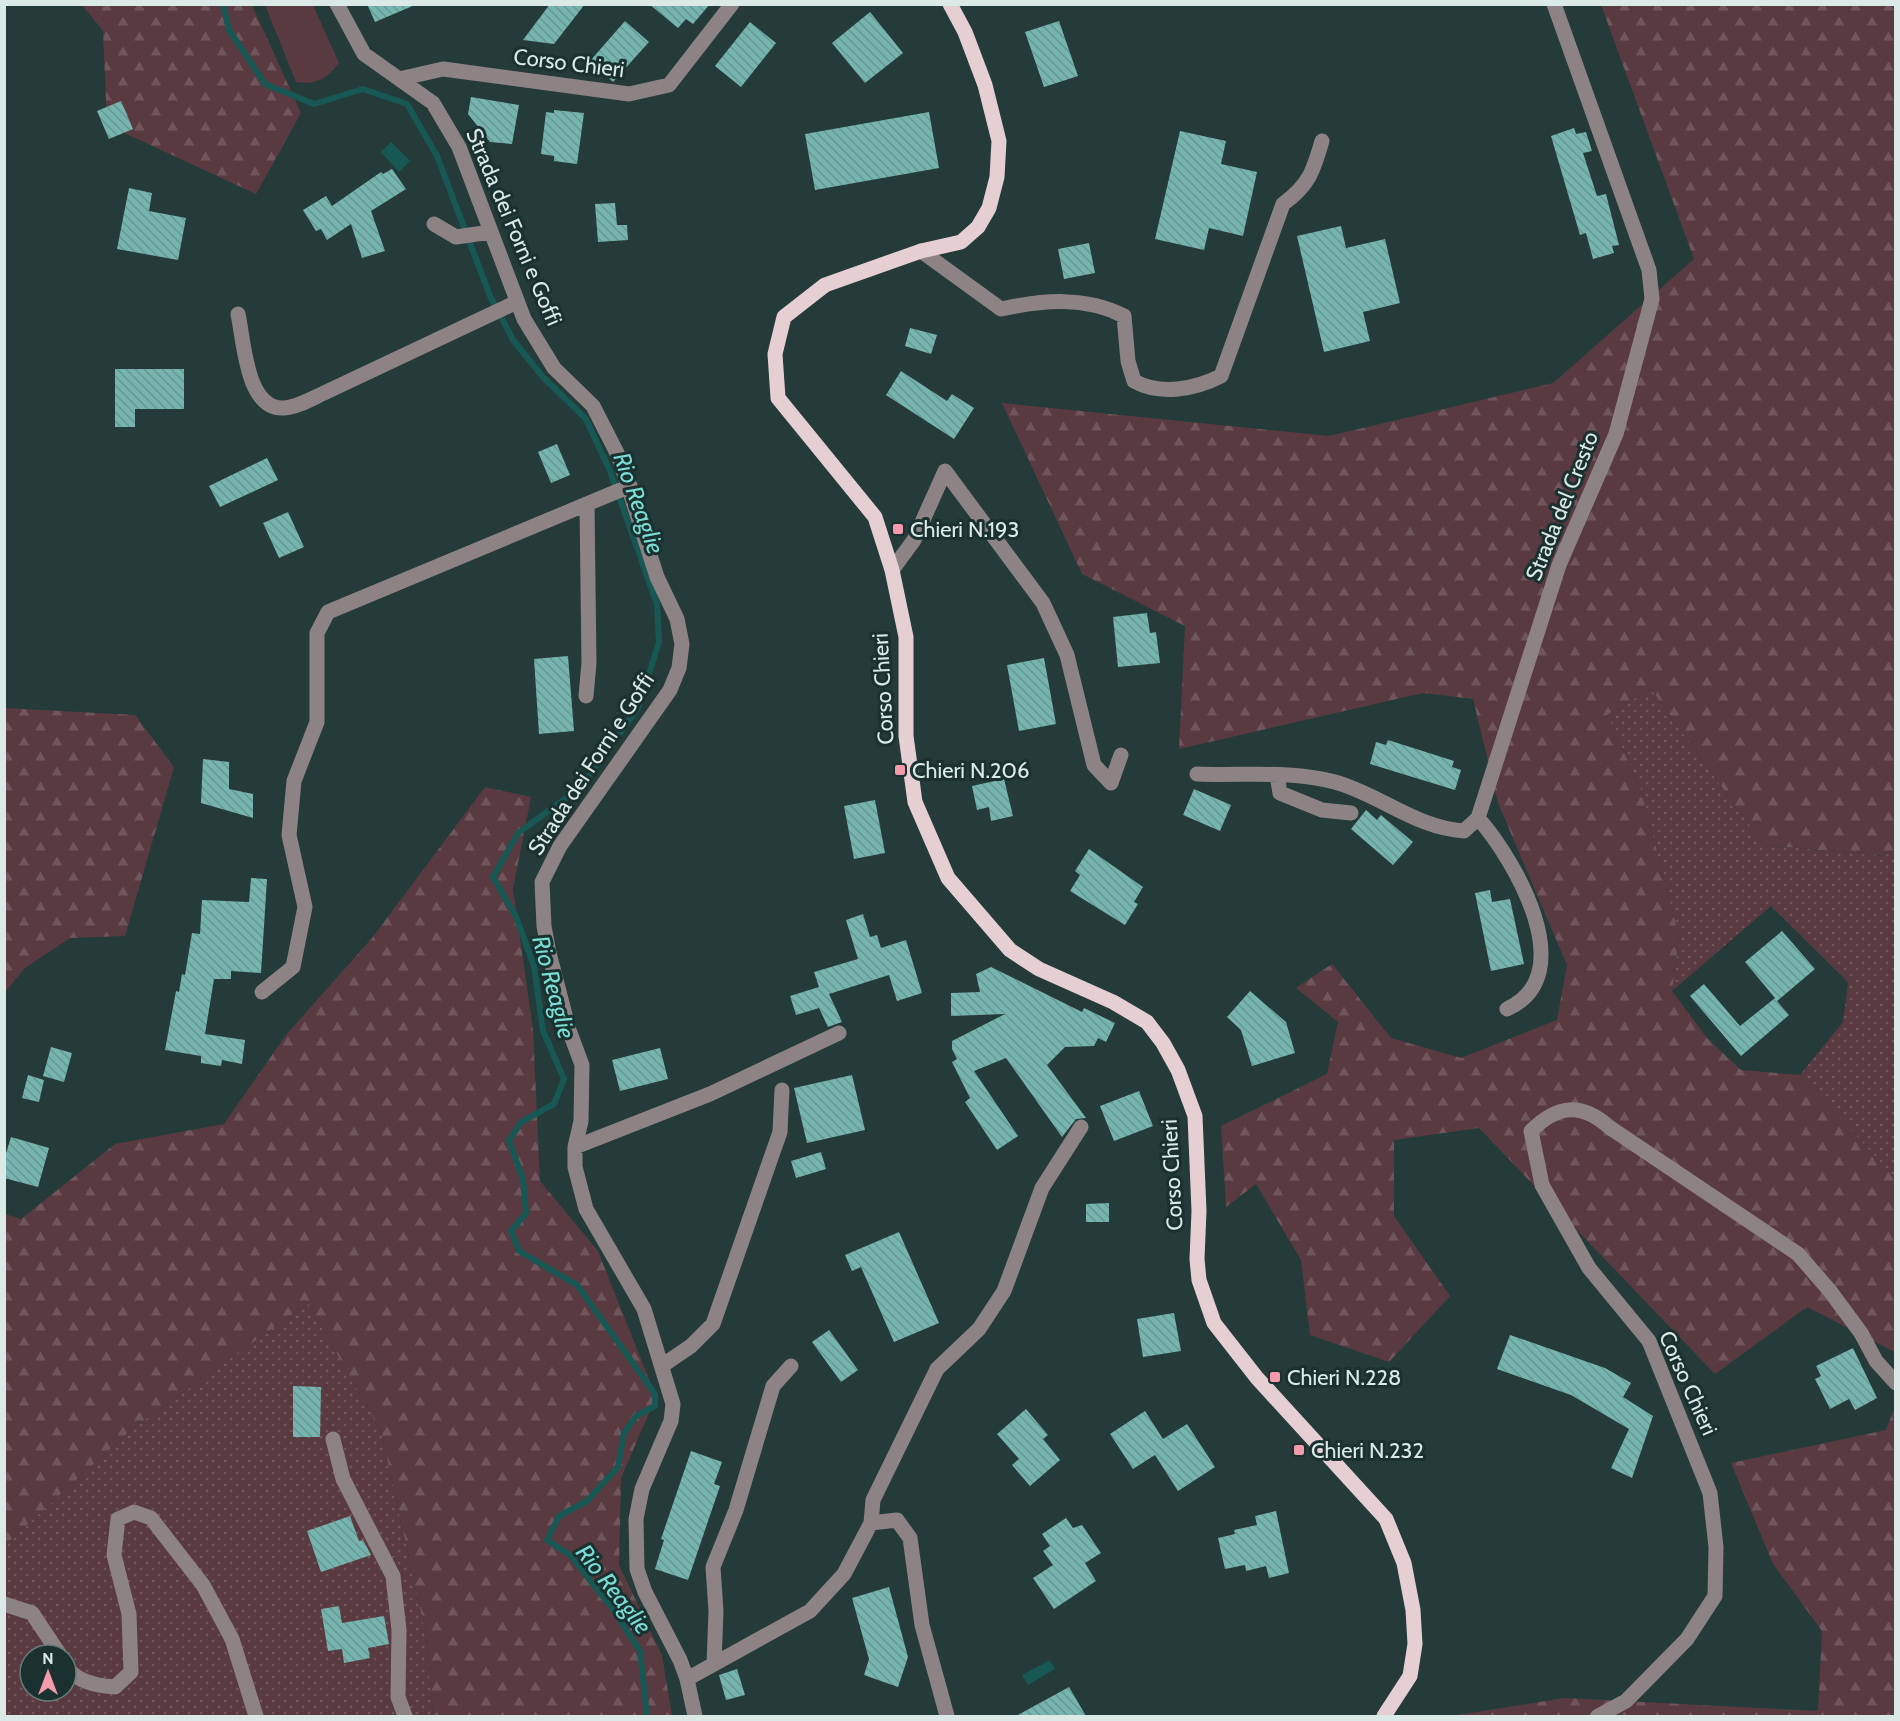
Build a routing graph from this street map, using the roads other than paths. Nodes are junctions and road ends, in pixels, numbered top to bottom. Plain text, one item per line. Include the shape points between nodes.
1 (337, 4) edge
2 (732, 4) edge
3 (950, 4) edge
4 (1554, 4) edge
5 (399, 79) junction
6 (1322, 141) dead end
7 (434, 224) dead end
8 (485, 233) junction
9 (921, 251) junction
10 (511, 304) junction
11 (238, 314) dead end
12 (628, 487) junction
13 (594, 502) junction
14 (892, 570) junction
15 (586, 696) dead end
16 (1121, 755) dead end
17 (1197, 774) dead end
18 (1277, 776) junction
19 (1351, 813) dead end
20 (1478, 818) junction
21 (262, 992) dead end
22 (1507, 1009) dead end
23 (839, 1033) dead end
24 (782, 1090) dead end
25 (1081, 1127) dead end
26 (575, 1147) junction
27 (663, 1365) junction
28 (790, 1366) dead end
29 (1896, 1383) edge
30 (333, 1439) dead end
31 (871, 1523) junction
32 (4, 1604) edge
33 (52, 1643) edge
34 (714, 1664) junction
35 (78, 1677) edge
36 (687, 1679) junction
37 (256, 1716) edge
38 (405, 1716) edge
39 (695, 1716) edge
40 (947, 1716) edge
41 (1384, 1716) edge
42 (1598, 1716) edge

1 - 5 street, Strada dei Forni e Goffi via 364,54
2 - 5 street, Corso Chieri via 669,85 639,92 629,94 443,69
3 - 9 main road, Corso Chieri via 985,85 999,141 997,177 989,208 978,227 962,242
4 - 20 street, Strada del Cresto via 1649,270 1652,299 1616,434 1559,565
5 - 8 street, Strada dei Forni e Goffi via 433,103 459,147
6 - 9 street via 1312,174 1302,190 1283,204 1221,376 1202,386 1146,388 1134,381 1124,316 1104,306 1066,301 1001,309
7 - 8 street via 456,237
8 - 10 street, Strada dei Forni e Goffi
9 - 14 main road, Corso Chieri via 825,285 784,317 775,354 778,398 875,517
10 - 11 street via 324,393 281,408 262,400 254,390
10 - 12 street, Strada dei Forni e Goffi via 554,368 593,406 618,455
12 - 13 street
12 - 26 street, Strada dei Forni e Goffi via 657,577 677,619 682,644 680,668 670,690 560,846 542,882 549,953 582,1065 581,1121
13 - 15 street
13 - 21 street via 328,612 317,633 317,722 294,781 289,835 305,907 293,967
14 - 16 street via 914,540 945,471 1043,603 1067,655 1094,765 1111,783
14 - 41 main road, Corso Chieri via 906,637 906,736 915,802 948,878 1010,950 1039,969 1147,1022 1163,1043 1195,1116 1197,1259 1199,1280 1214,1323 1257,1378 1386,1520 1404,1563 1415,1644 1410,1676
17 - 18 street
18 - 19 street via 1280,793 1322,810
18 - 20 street via 1336,782 1426,824 1449,830 1464,831
20 - 22 street via 1497,839 1516,871 1542,940 1539,980 1523,1002
23 - 26 street via 710,1094
24 - 27 street via 780,1132 713,1324 691,1346
25 - 31 street via 1042,1188 1004,1291 979,1329 937,1369 873,1500
26 - 27 street, Strada dei Forni e Goffi via 575,1167 586,1209 644,1309
27 - 36 street, Strada dei Forni e Goffi via 673,1404 671,1421 642,1489 636,1519 637,1569
28 - 34 street via 773,1386 736,1510 713,1567
29 - 42 street, Corso Chieri via 1876,1361 1830,1291 1798,1254 1594,1113 1574,1109 1545,1117 1531,1131 1542,1185 1589,1268 1649,1341 1710,1493 1716,1547 1715,1596 1687,1639 1626,1701
30 - 38 street via 343,1479 393,1576 399,1630 398,1697
31 - 34 street via 844,1574 810,1611
31 - 40 street via 897,1520 910,1538 922,1625
32 - 33 street via 32,1613
34 - 36 street
35 - 37 street via 96,1686 116,1687 131,1672 129,1614 114,1556 118,1519 134,1512 151,1518 203,1585 232,1639
36 - 39 street, Strada dei Forni e Goffi

